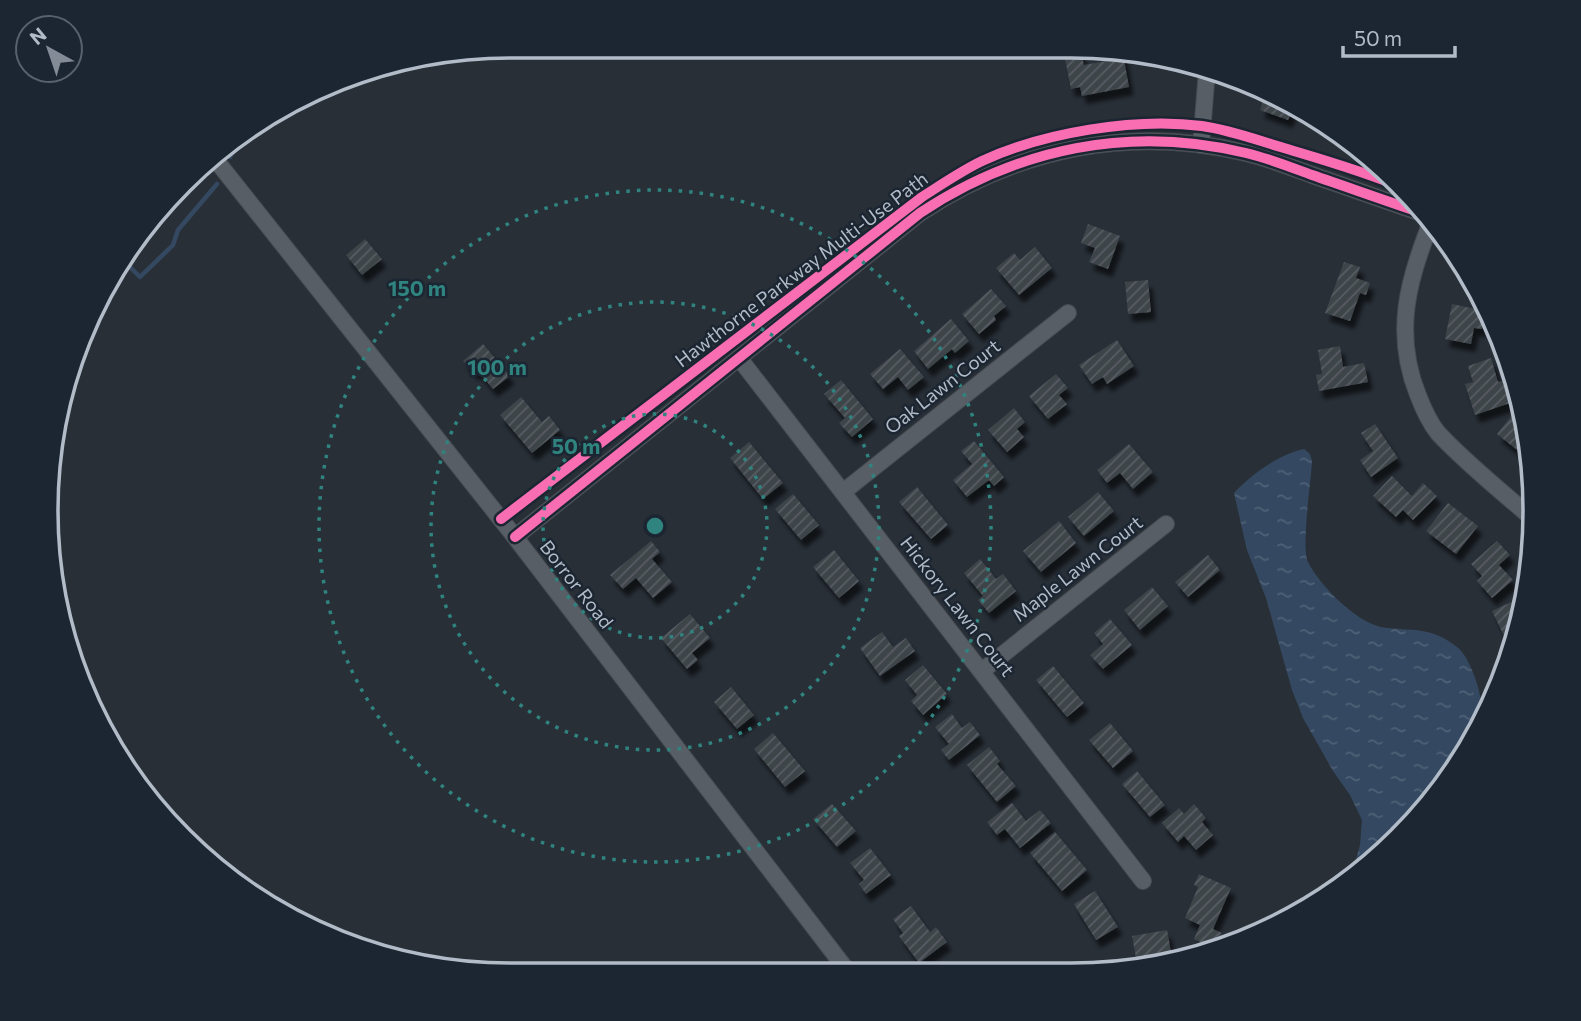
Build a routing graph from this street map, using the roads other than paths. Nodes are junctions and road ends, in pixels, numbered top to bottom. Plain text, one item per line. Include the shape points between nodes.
1 (1206, 79) edge
2 (1201, 145) junction
3 (219, 164) edge
4 (1407, 208) edge
5 (1427, 232) edge
6 (1068, 313) dead end
7 (738, 358) junction
8 (842, 492) junction
9 (1523, 510) edge
10 (1166, 524) dead end
11 (515, 537) junction
12 (982, 671) junction
13 (1143, 881) dead end
14 (841, 963) edge

1 - 2 street
2 - 4 street via 1246,153
2 - 7 street via 1130,141 1087,145 1021,161 975,180 920,213
3 - 11 street, Borror Road
5 - 9 street via 1415,263 1405,315 1412,382 1437,431
6 - 8 street, Oak Lawn Court
7 - 8 street, Hickory Lawn Court
7 - 11 street
8 - 12 street, Hickory Lawn Court
10 - 12 street, Maple Lawn Court
11 - 14 street, Borror Road
12 - 13 street, Hickory Lawn Court

